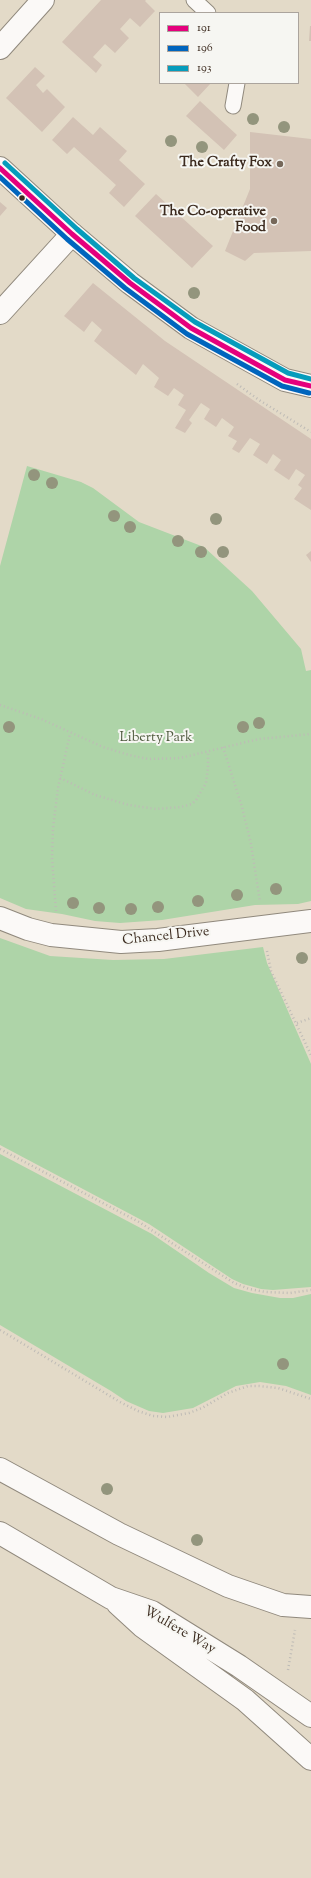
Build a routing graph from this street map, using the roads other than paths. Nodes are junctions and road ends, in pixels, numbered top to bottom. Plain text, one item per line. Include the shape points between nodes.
1 (43, 0) edge
2 (194, 0) edge
3 (207, 12) edge
4 (0, 48) edge
5 (237, 84) edge
6 (233, 106) dead end
7 (0, 168) edge
8 (72, 234) junction
9 (0, 313) edge
10 (311, 386) edge
11 (0, 918) edge
12 (311, 921) edge
13 (0, 1469) edge
14 (0, 1533) edge
15 (111, 1598) junction
16 (305, 1608) edge
17 (311, 1716) edge
18 (311, 1759) edge

1 - 4 main road
2 - 3 lane
5 - 6 lane
7 - 8 main road
8 - 9 main road
8 - 10 main road via 130,283 191,328 285,380
11 - 12 main road, Chancel Drive via 51,935 100,941 150,941
13 - 16 main road via 119,1534 228,1586 283,1605
14 - 15 main road, Wulfere Way
15 - 17 main road, Wulfere Way via 152,1612 245,1670
15 - 18 main road via 142,1626 245,1700

